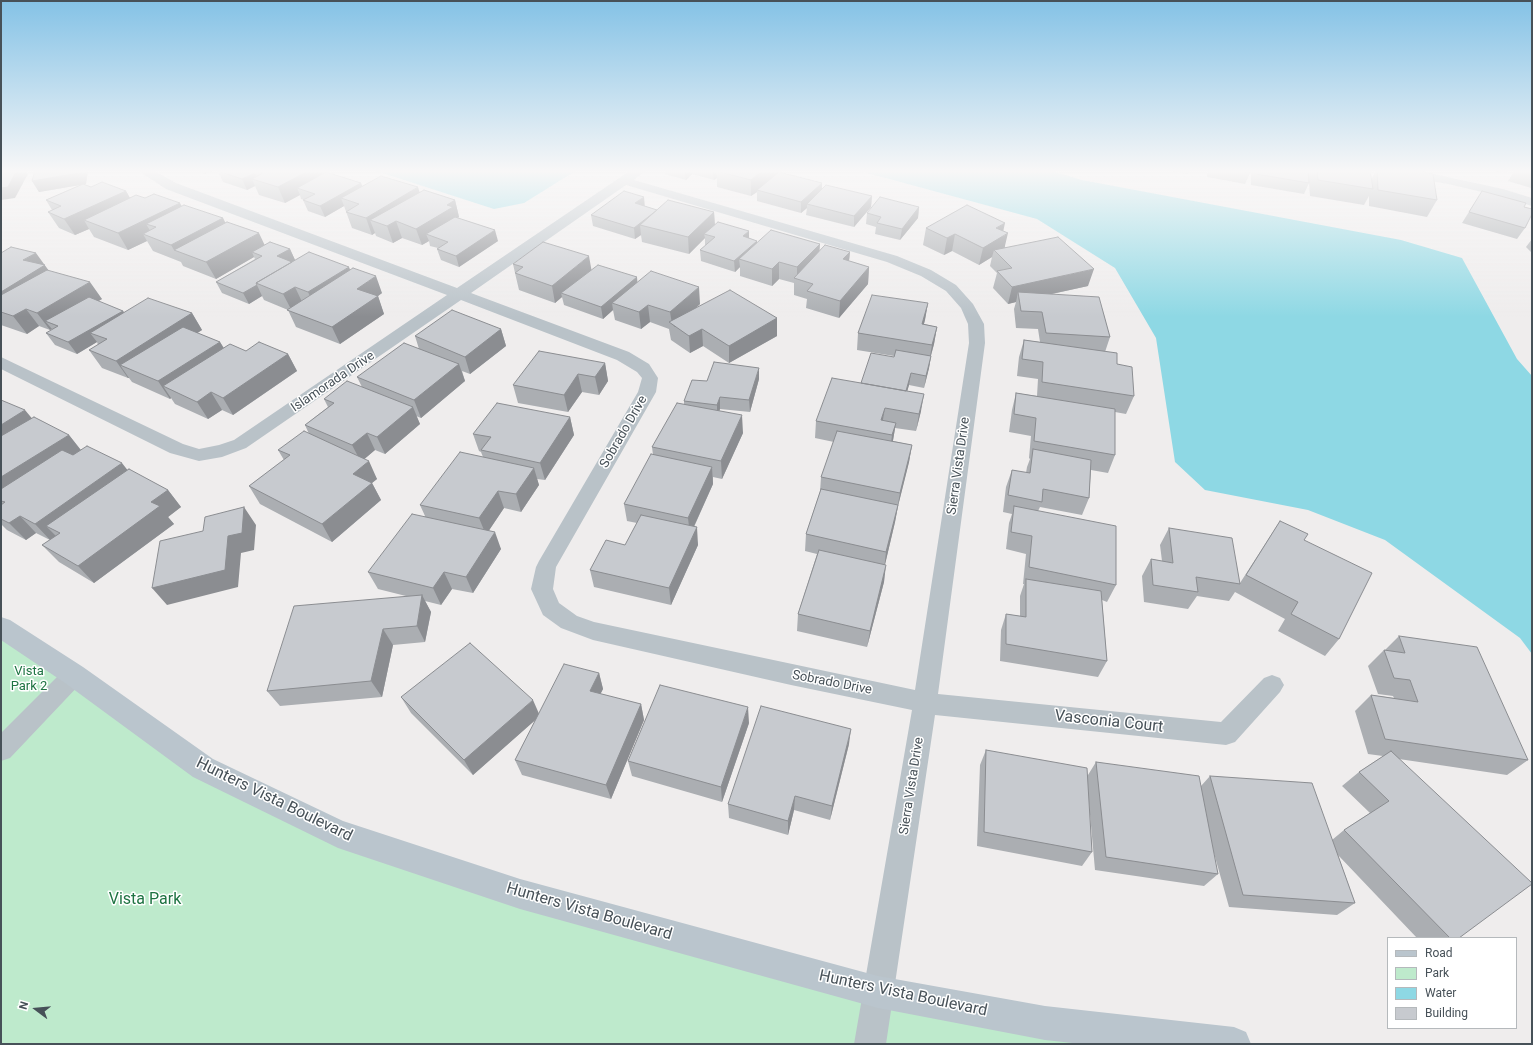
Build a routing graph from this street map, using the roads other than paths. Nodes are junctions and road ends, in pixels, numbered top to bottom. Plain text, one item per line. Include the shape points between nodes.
1 (259, 219) edge
2 (571, 219) edge
3 (766, 219) edge
4 (460, 295) junction
5 (1, 362) edge
6 (1, 627) edge
7 (74, 674) junction
8 (1272, 685) dead end
9 (925, 703) junction
10 (1, 750) edge
11 (878, 992) junction
12 (870, 1044) edge
13 (1234, 1044) edge

1 - 4 street, Sobrado Drive
2 - 4 street, Islamorada Drive
3 - 9 street, Sierra Vista Drive via 892,259 926,273 951,288 968,307 976,324 977,343
4 - 5 street, Islamorada Drive via 240,444 222,451 199,455 177,449
4 - 9 street, Sobrado Drive via 623,356 643,368 650,378 647,392 546,567 542,589 551,609 569,622 592,631
6 - 7 street, Hunters Vista Boulevard
7 - 10 street
7 - 11 street, Hunters Vista Boulevard via 203,768 338,834 520,894
8 - 9 street, Vasconia Court via 1226,734
9 - 11 street, Sierra Vista Drive
11 - 12 street, Sierra Vista Drive
11 - 13 street, Hunters Vista Boulevard via 1045,1024

